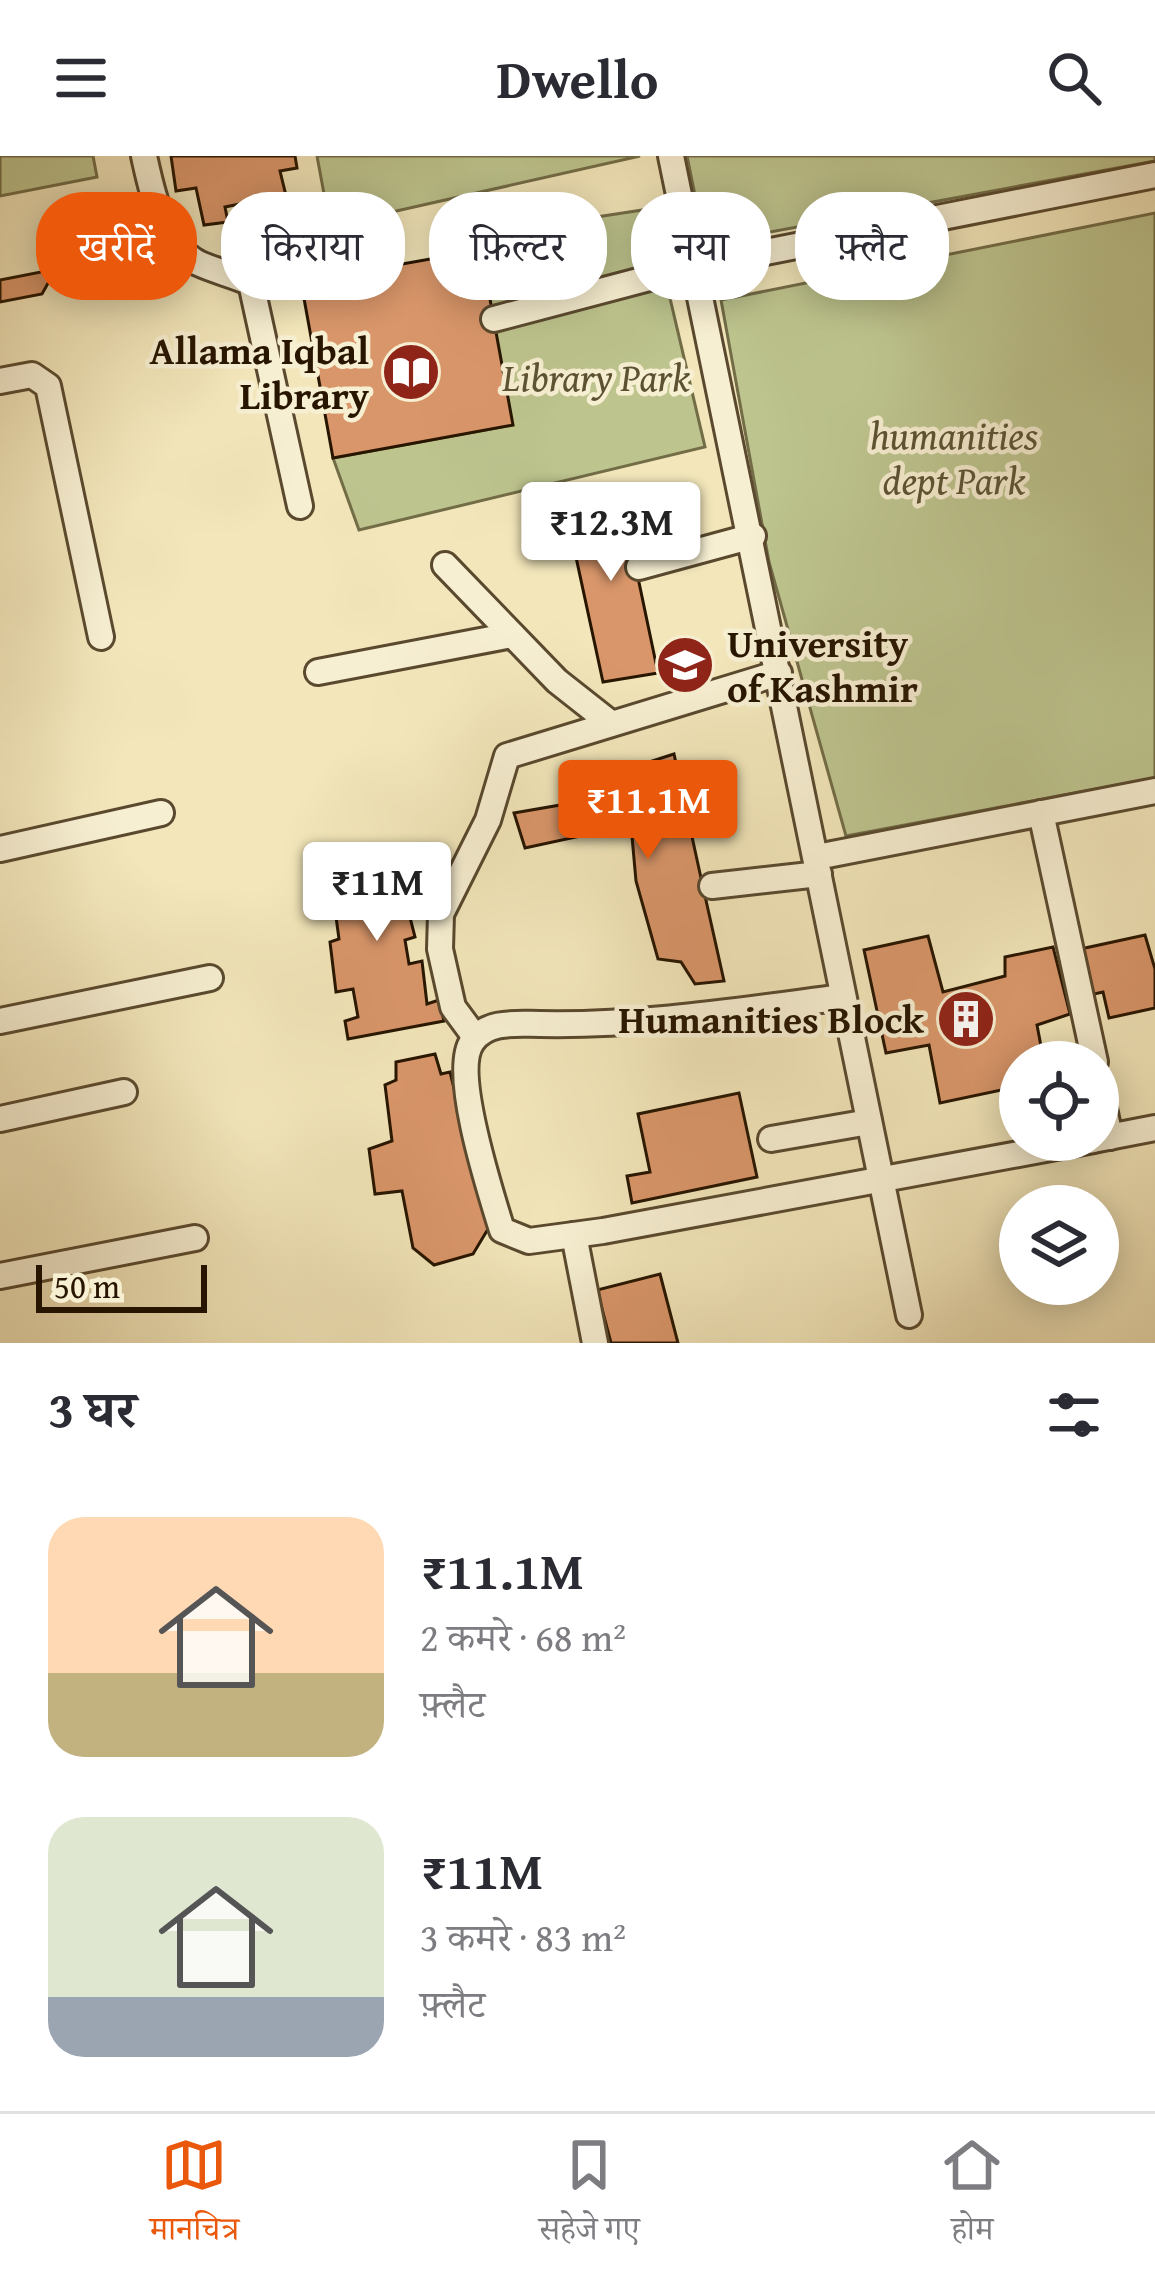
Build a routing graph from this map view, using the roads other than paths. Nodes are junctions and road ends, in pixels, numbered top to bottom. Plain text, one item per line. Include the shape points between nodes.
1 (144, 156) edge
2 (671, 156) edge
3 (1155, 175) edge
4 (679, 192) edge
5 (771, 251) edge
6 (631, 283) edge
7 (702, 300) edge
8 (494, 319) dead end
9 (0, 382) edge
10 (300, 506) dead end
11 (753, 536) junction
12 (445, 565) dead end
13 (639, 567) dead end
14 (512, 634) junction
15 (101, 637) dead end
16 (318, 672) dead end
17 (779, 674) junction
18 (609, 722) junction
19 (1155, 791) edge
20 (160, 813) dead end
21 (1041, 813) junction
22 (0, 849) edge
23 (818, 865) junction
24 (712, 886) dead end
25 (210, 979) dead end
26 (842, 997) junction
27 (0, 1022) edge
28 (475, 1037) junction
29 (1090, 1041) edge
30 (124, 1091) dead end
31 (0, 1119) edge
32 (869, 1122) junction
33 (1155, 1128) edge
34 (1119, 1135) edge
35 (771, 1139) dead end
36 (999, 1158) edge
37 (880, 1180) junction
38 (574, 1235) junction
39 (195, 1238) dead end
40 (0, 1276) edge
41 (909, 1315) dead end
42 (595, 1343) edge

1 - 10 street via 180,248 251,283
2 - 4 street
3 - 5 street
6 - 8 street
7 - 11 street
9 - 15 street via 32,376 48,386
11 - 13 street
11 - 17 street
12 - 14 street
14 - 16 street
14 - 18 street
17 - 18 street
17 - 23 street
18 - 28 street via 507,756 499,769 488,820 441,914 453,1007
19 - 21 street
20 - 22 street
21 - 23 street
21 - 29 street
23 - 24 street
23 - 26 street
25 - 27 street
26 - 28 street via 623,1024 504,1024
26 - 32 street
28 - 38 street via 469,1103 502,1230 529,1241
30 - 31 street
32 - 35 street
32 - 37 street
33 - 34 street
36 - 37 street
37 - 38 street
37 - 41 street
38 - 42 street
39 - 40 street

